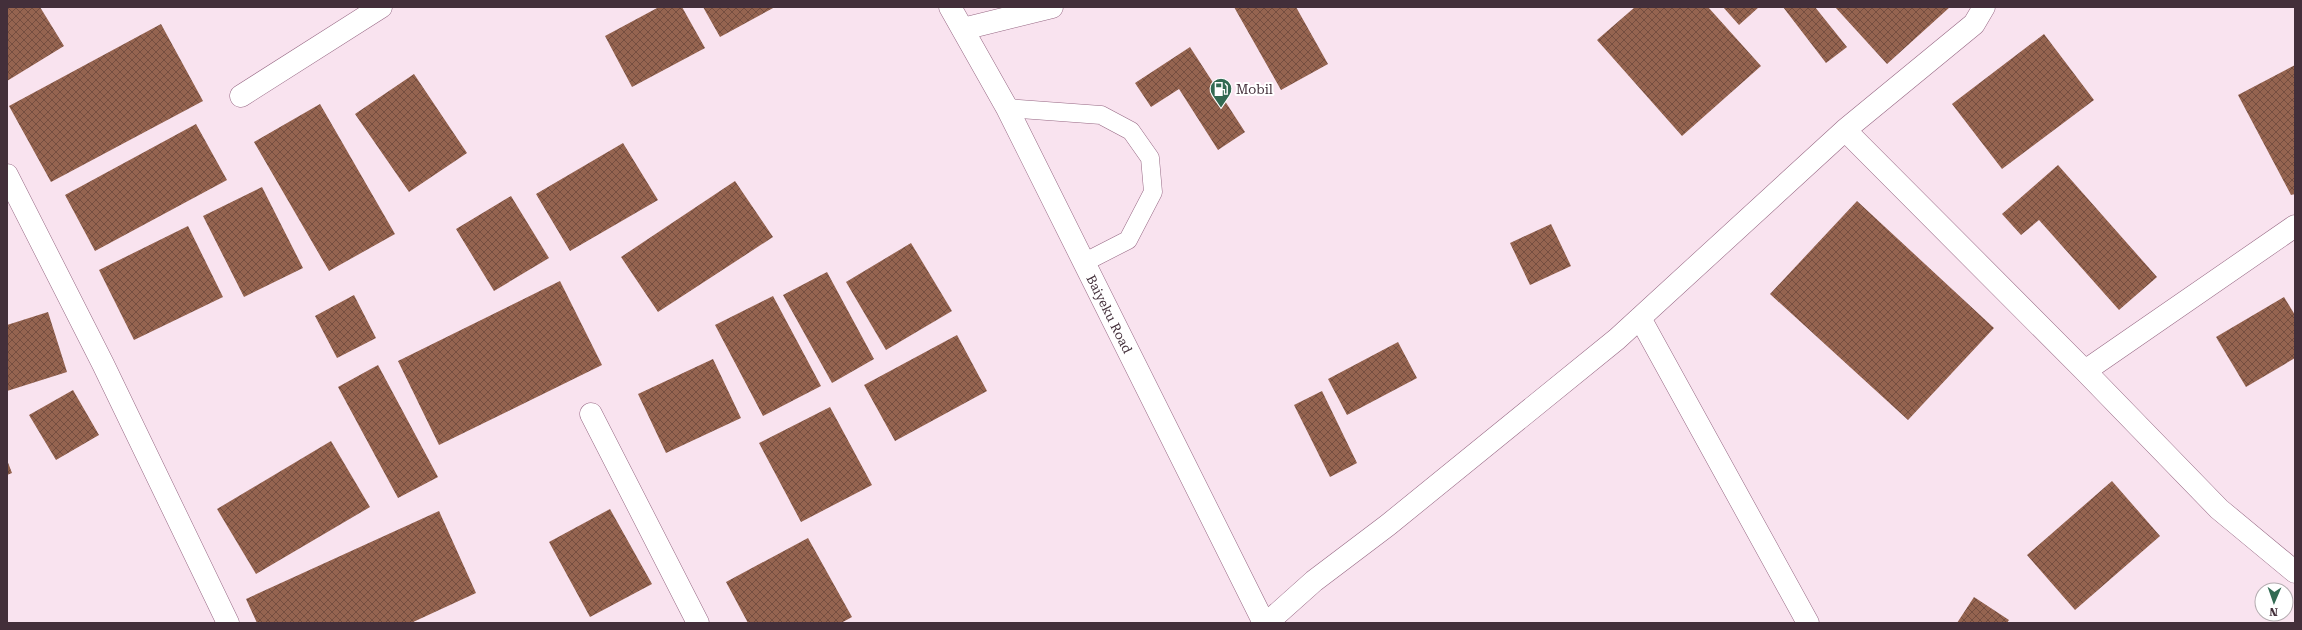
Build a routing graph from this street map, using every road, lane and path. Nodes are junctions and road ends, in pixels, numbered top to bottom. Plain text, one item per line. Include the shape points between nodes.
1 (381, 7) edge
2 (950, 7) edge
3 (1052, 7) edge
4 (1984, 7) edge
5 (963, 29) junction
6 (241, 96) dead end
7 (1007, 108) junction
8 (1845, 130) junction
9 (7, 175) edge
10 (2295, 226) edge
11 (1085, 262) junction
12 (1640, 318) junction
13 (2086, 371) junction
14 (591, 414) dead end
15 (2295, 572) edge
16 (228, 623) edge
17 (698, 623) edge
18 (1266, 623) edge
19 (1808, 623) edge

1 - 6 street
2 - 5 street, Baiyeku Road
3 - 5 street
4 - 8 street via 1974,24
5 - 7 street, Baiyeku Road
7 - 11 street, Baiyeku Road
7 - 11 lane via 1101,115 1131,131 1150,158 1154,192 1128,240
8 - 12 street
8 - 13 street
9 - 16 street via 103,364
10 - 13 street
11 - 18 street, Baiyeku Road
12 - 18 street via 1618,339
12 - 19 street
13 - 15 street via 2218,509
14 - 17 street

